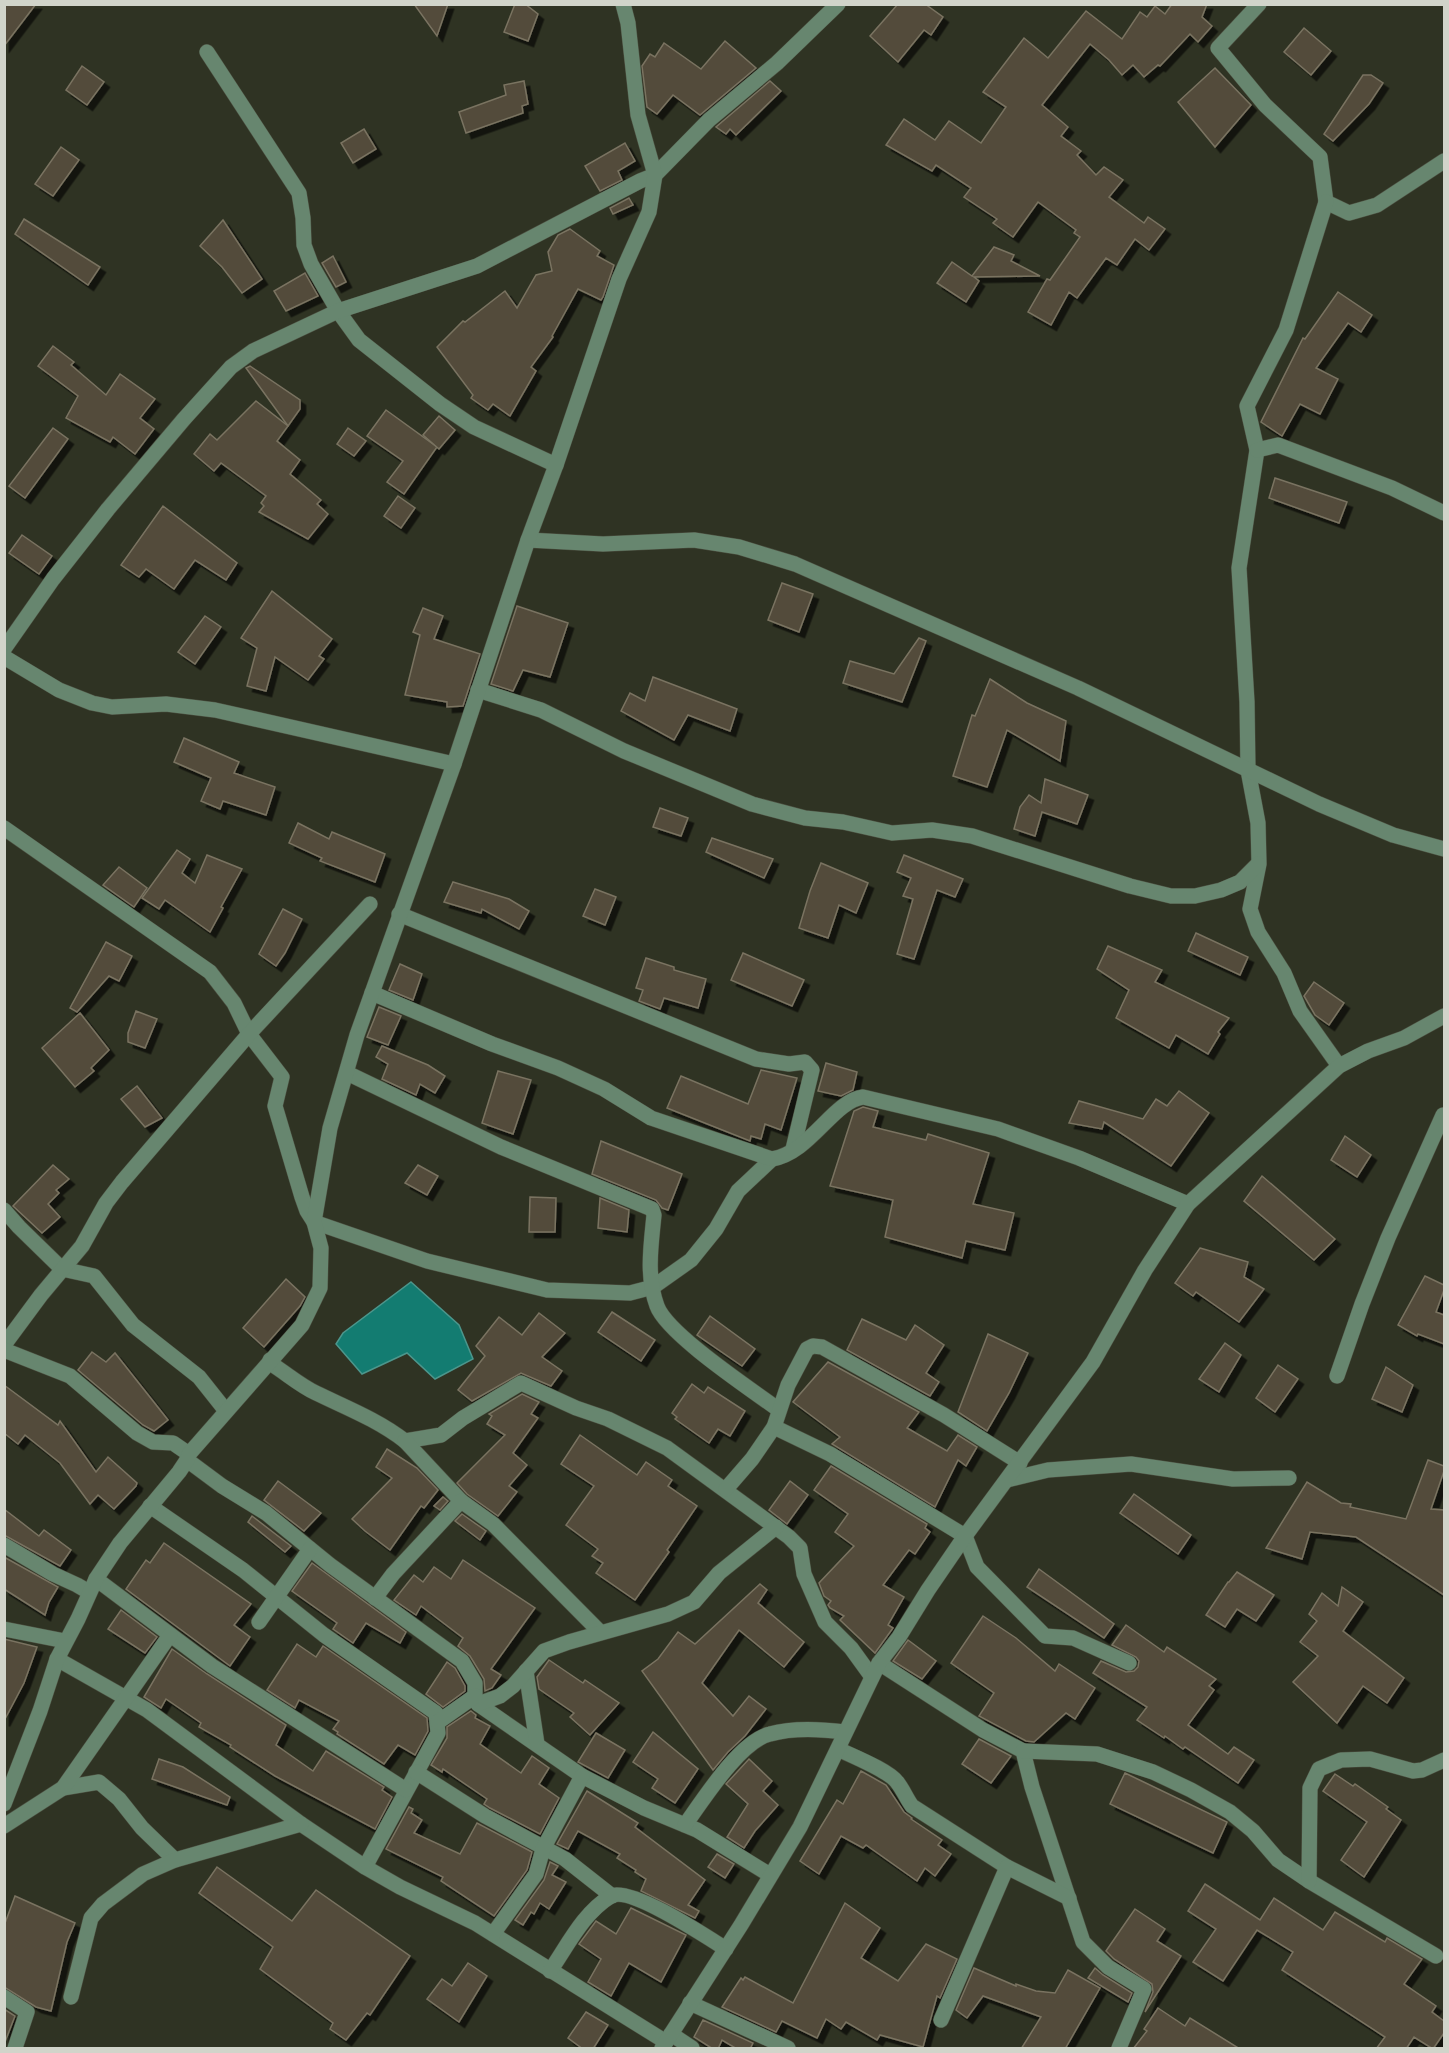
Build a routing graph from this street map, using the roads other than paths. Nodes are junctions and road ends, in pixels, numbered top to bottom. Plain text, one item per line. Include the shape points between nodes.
1 (623, 4) edge
2 (838, 4) edge
3 (1259, 4) edge
4 (207, 52) dead end
5 (1444, 161) edge
6 (655, 175) junction
7 (1326, 202) junction
8 (338, 311) junction
9 (1257, 450) junction
10 (556, 465) junction
11 (1444, 513) edge
12 (528, 540) junction
13 (4, 649) edge
14 (4, 657) edge
15 (478, 690) junction
16 (454, 764) junction
17 (1248, 770) junction
18 (4, 828) edge
19 (1444, 849) edge
20 (1258, 864) junction
21 (370, 904) dead end
22 (399, 914) junction
23 (372, 993) junction
24 (1444, 1016) edge
25 (249, 1034) junction
26 (1339, 1066) junction
27 (347, 1073) junction
28 (1444, 1112) edge
29 (793, 1149) junction
30 (772, 1159) junction
31 (1188, 1204) junction
32 (4, 1210) edge
33 (314, 1222) junction
34 (62, 1269) junction
35 (653, 1287) junction
36 (4, 1345) edge
37 (4, 1350) edge
38 (270, 1360) junction
39 (1337, 1376) dead end
40 (779, 1410) junction
41 (226, 1412) junction
42 (774, 1426) junction
43 (405, 1442) junction
44 (188, 1457) junction
45 (1020, 1463) junction
46 (1289, 1478) dead end
47 (1007, 1480) junction
48 (726, 1489) junction
49 (461, 1501) junction
50 (150, 1506) junction
51 (777, 1527) junction
52 (965, 1536) junction
53 (4, 1545) edge
54 (310, 1549) junction
55 (93, 1586) junction
56 (276, 1596) junction
57 (375, 1598) junction
58 (259, 1622) dead end
59 (4, 1629) edge
60 (600, 1632) junction
61 (170, 1635) junction
62 (65, 1641) junction
63 (57, 1659) junction
64 (1129, 1663) dead end
65 (876, 1670) junction
66 (526, 1671) junction
67 (125, 1698) junction
68 (477, 1700) junction
69 (438, 1722) junction
70 (845, 1732) junction
71 (537, 1744) junction
72 (838, 1749) junction
73 (1023, 1750) junction
74 (1444, 1760) edge
75 (416, 1772) junction
76 (582, 1776) junction
77 (63, 1788) junction
78 (406, 1790) junction
79 (4, 1804) edge
80 (301, 1824) junction
81 (685, 1825) junction
82 (4, 1826) edge
83 (543, 1849) junction
84 (175, 1860) junction
85 (365, 1867) junction
86 (1007, 1868) junction
87 (770, 1875) junction
88 (1309, 1881) junction
89 (612, 1896) junction
90 (1069, 1898) junction
91 (493, 1934) junction
92 (726, 1948) junction
93 (1436, 1956) dead end
94 (550, 1971) junction
95 (4, 1997) edge
96 (71, 1997) dead end
97 (690, 2002) junction
98 (941, 2020) dead end
99 (666, 2042) edge
100 (12, 2045) edge
101 (692, 2049) edge
102 (788, 2049) edge
103 (1119, 2049) edge

1 - 6 street via 638,115
2 - 6 street via 777,63 709,120
3 - 7 street via 1218,48 1265,105 1320,157
4 - 8 street via 298,193 304,245
5 - 7 street via 1377,205 1349,213
6 - 8 street via 477,266
6 - 10 street via 649,212 619,279
7 - 9 street via 1286,330 1247,406
8 - 10 street via 359,340 440,404 474,427
8 - 13 street via 253,351 231,367 108,509
9 - 11 street via 1278,445 1392,488
9 - 17 street via 1239,568
10 - 12 street
12 - 15 street
12 - 17 street via 603,544 694,540 739,547 795,564 1078,688
14 - 16 street via 59,690 92,703 166,704 214,710
15 - 16 street
15 - 20 street via 541,710 624,751 752,804 805,818 892,833 932,830 972,837 1171,896 1221,891 1240,882
16 - 22 street
17 - 19 street via 1393,836
17 - 20 street via 1258,823
18 - 25 street via 210,972 234,1003
20 - 26 street via 1250,909 1252,920 1284,972 1300,1011
21 - 25 street
22 - 23 street
22 - 29 street via 756,1059 805,1062 812,1070
23 - 27 street
23 - 30 street via 558,1068 604,1089 651,1118
24 - 26 street
25 - 33 street via 282,1077 275,1106 302,1197
25 - 34 street via 122,1182 82,1246
26 - 31 street
27 - 33 street via 330,1128
27 - 35 street via 501,1147 652,1209 648,1268
28 - 39 street via 1388,1238
29 - 30 street
29 - 31 street via 815,1135 842,1106 853,1098 863,1097 998,1129
30 - 35 street via 738,1191 716,1229 691,1260
31 - 45 street via 1093,1362
32 - 34 street
33 - 35 street via 427,1261 547,1290 630,1293
33 - 38 street via 321,1248 320,1288 302,1325
34 - 36 street
34 - 41 street via 94,1276 133,1325 199,1377
35 - 40 street via 657,1308 685,1340
37 - 44 street via 70,1376 137,1433 153,1442 173,1443
38 - 41 street
38 - 43 street via 314,1392 389,1429
40 - 42 street
40 - 45 street via 807,1349 822,1347
41 - 44 street
42 - 48 street
42 - 52 street via 830,1454
43 - 48 street via 441,1435 521,1383 667,1448
43 - 49 street
44 - 50 street
44 - 54 street
45 - 47 street
46 - 47 street via 1233,1479 1131,1464 1048,1470
47 - 52 street
48 - 51 street
49 - 57 street
49 - 60 street via 494,1524
50 - 55 street
50 - 56 street
51 - 60 street via 718,1573 694,1602 668,1614
51 - 65 street via 800,1548 804,1574 825,1622
52 - 64 street via 977,1566 1045,1636 1073,1638
52 - 65 street
53 - 55 street via 53,1574 77,1585
54 - 56 street
54 - 57 street
55 - 61 street
55 - 62 street
56 - 58 street
56 - 69 street via 324,1635 436,1713
57 - 68 street via 462,1661 475,1683
59 - 62 street
60 - 66 street via 544,1652
61 - 67 street
61 - 78 street
62 - 63 street
63 - 67 street
63 - 79 street
65 - 70 street
65 - 73 street
66 - 68 street via 500,1696
66 - 71 street
67 - 77 street
67 - 80 street via 147,1710
68 - 69 street
68 - 71 street
69 - 75 street via 438,1733
70 - 72 street
70 - 81 street via 820,1728 769,1734 748,1746
71 - 76 street
72 - 86 street via 896,1780 912,1806
72 - 87 street via 800,1827
73 - 88 street via 1097,1754 1153,1772 1230,1812 1278,1860
73 - 90 street
74 - 88 street via 1413,1771 1370,1758 1341,1760 1319,1769 1310,1788
75 - 78 street
75 - 83 street
76 - 81 street
76 - 83 street
77 - 82 street
77 - 84 street via 99,1782
78 - 85 street
80 - 84 street
80 - 85 street
81 - 87 street
83 - 89 street via 565,1859
83 - 91 street via 536,1874
84 - 96 street via 143,1874 102,1904 91,1918
85 - 91 street
86 - 90 street
86 - 98 street
87 - 92 street
88 - 93 street
89 - 92 street via 630,1896
89 - 94 street via 583,1920
90 - 103 street via 1083,1942 1108,1967 1144,1989
91 - 94 street
92 - 97 street
94 - 99 street
95 - 100 street via 27,2012
97 - 99 street
97 - 102 street
99 - 101 street

